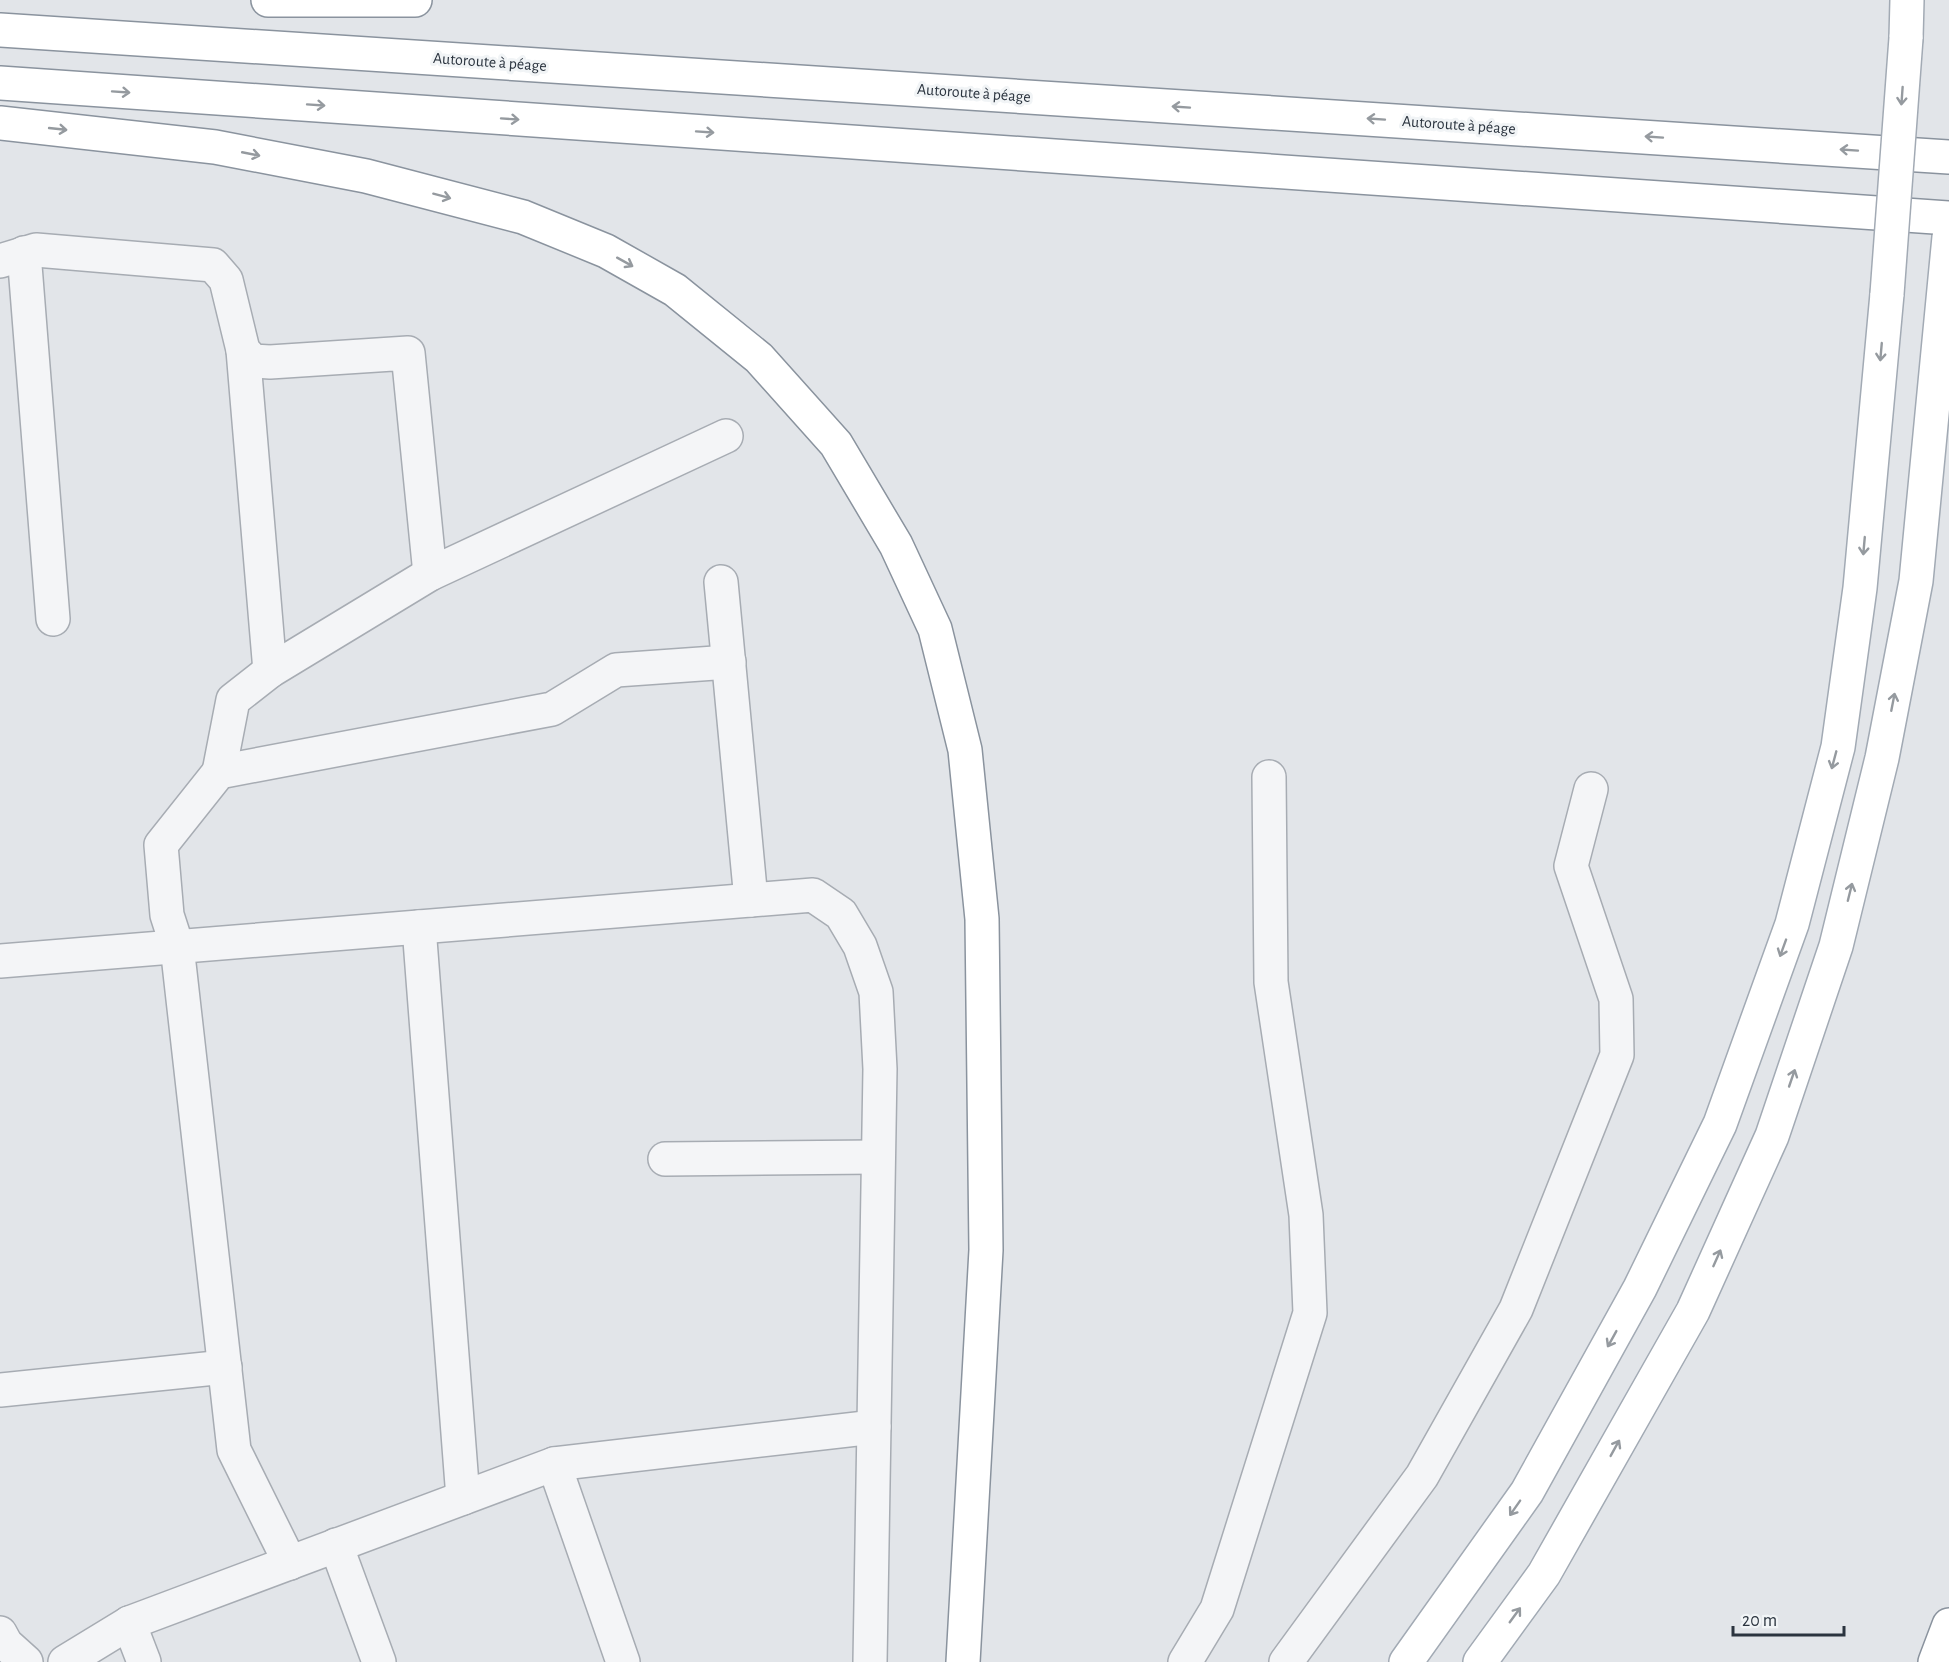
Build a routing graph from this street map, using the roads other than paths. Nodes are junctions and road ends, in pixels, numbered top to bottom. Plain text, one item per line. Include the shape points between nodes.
1 (268, 0) edge
2 (415, 0) edge
3 (1907, 0) edge
4 (0, 30) edge
5 (0, 83) edge
6 (0, 123) edge
7 (1949, 157) edge
8 (1949, 218) edge
9 (1949, 237) edge
10 (12, 257) edge
11 (243, 350) junction
12 (726, 436) dead end
13 (430, 574) junction
14 (721, 582) dead end
15 (53, 619) dead end
16 (729, 662) junction
17 (270, 671) junction
18 (219, 772) junction
19 (1269, 777) dead end
20 (1591, 789) dead end
21 (751, 900) junction
22 (418, 927) junction
23 (177, 946) junction
24 (0, 961) edge
25 (878, 1157) junction
26 (664, 1159) dead end
27 (225, 1367) junction
28 (0, 1390) edge
29 (874, 1427) junction
30 (554, 1464) junction
31 (463, 1498) junction
32 (336, 1545) junction
33 (290, 1563) junction
34 (129, 1623) junction
35 (1949, 1624) edge
36 (0, 1633) edge
37 (26, 1662) edge
38 (64, 1662) edge
39 (144, 1662) edge
40 (379, 1662) edge
41 (623, 1662) edge
42 (870, 1662) edge
43 (963, 1662) edge
44 (1185, 1662) edge
45 (1286, 1662) edge
46 (1406, 1662) edge
47 (1480, 1662) edge
48 (1935, 1662) edge

1 - 2 main road
3 -> 46 main road, bridge via 1887,294 1860,588 1838,747 1792,924 1720,1124 1640,1288 1527,1492
7 -> 4 main road, Autoroute à péage
5 -> 8 main road
6 -> 43 main road via 215,147 366,176 523,217 606,251 675,290 759,358 836,444 896,545 935,629 966,761 982,919 986,1250
47 -> 9 main road via 1544,1574 1692,1311 1772,1136 1836,946 1882,758 1916,581
10 - 11 street via 36,250 213,265 226,280
10 - 15 street
11 - 13 street via 253,361 270,362 408,353
11 - 17 street
12 - 13 street
13 - 17 street
14 - 16 street
16 - 18 street via 616,670 552,709
16 - 21 street
17 - 18 street via 233,700
18 - 23 street via 160,845 167,915
19 - 44 street via 1271,982 1306,1215 1310,1313 1217,1609
20 - 45 street via 1570,866 1616,999 1617,1055 1516,1309 1422,1476
21 - 22 street
21 - 25 street via 813,895 841,914 860,946 876,992 880,1069
22 - 23 street
22 - 31 street
23 - 24 street
23 - 27 street
25 - 26 street
25 - 29 street
27 - 28 street
27 - 33 street via 234,1450
29 - 30 street
29 - 42 street
30 - 31 street
30 - 41 street
31 - 32 street
32 - 33 street
32 - 40 street
33 - 34 street
34 - 38 street
34 - 39 street
35 - 48 main road
36 - 37 street

